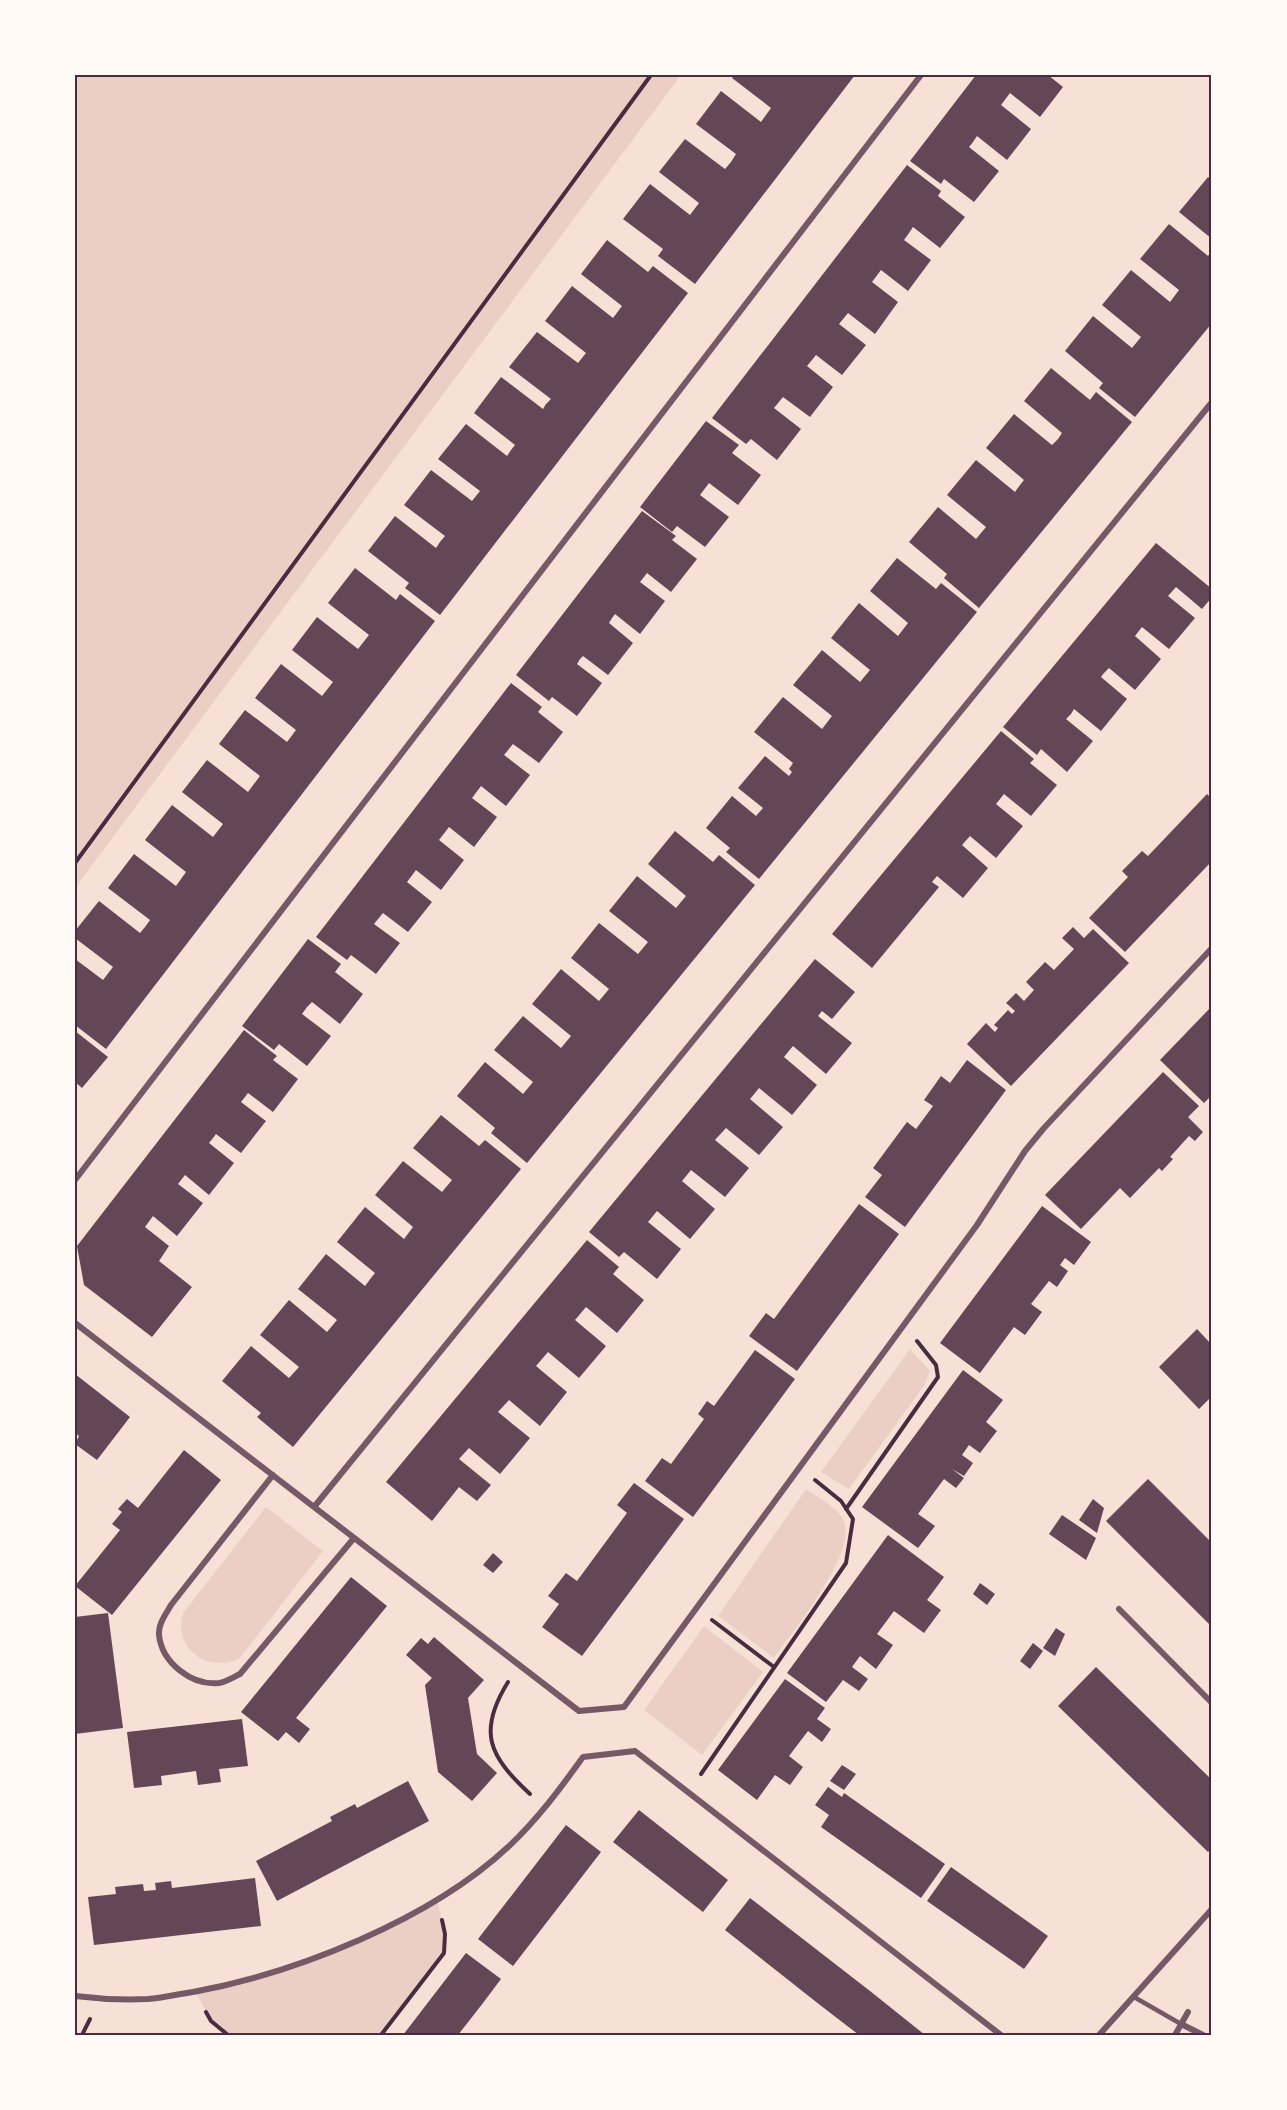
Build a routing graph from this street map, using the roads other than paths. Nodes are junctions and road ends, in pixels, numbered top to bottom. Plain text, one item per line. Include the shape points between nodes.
1 (921, 75) edge
2 (1212, 402) edge
3 (1212, 948) edge
4 (75, 1180) edge
5 (75, 1323) edge
6 (273, 1475) junction
7 (314, 1507) junction
8 (354, 1538) junction
9 (1119, 1609) dead end
10 (1212, 1703) edge
11 (1212, 1909) edge
12 (75, 1996) edge
13 (1134, 1997) junction
14 (1188, 2012) dead end
15 (1181, 2024) junction
16 (1001, 2035) edge
17 (1099, 2035) edge
18 (1175, 2035) edge
19 (1203, 2035) edge

1 - 4 street
2 - 7 street
3 - 8 street via 1070,1097 1025,1151 977,1225 624,1707 579,1712
5 - 6 street
6 - 7 street
6 - 8 street via 161,1622 159,1634 165,1651 189,1678 222,1682 240,1674
7 - 8 street
9 - 10 street
11 - 13 street
12 - 16 street via 149,1999 225,1986 326,1955 469,1879 546,1809 583,1756 635,1750
13 - 15 lane
13 - 17 street
14 - 15 street
15 - 18 street
15 - 19 street

